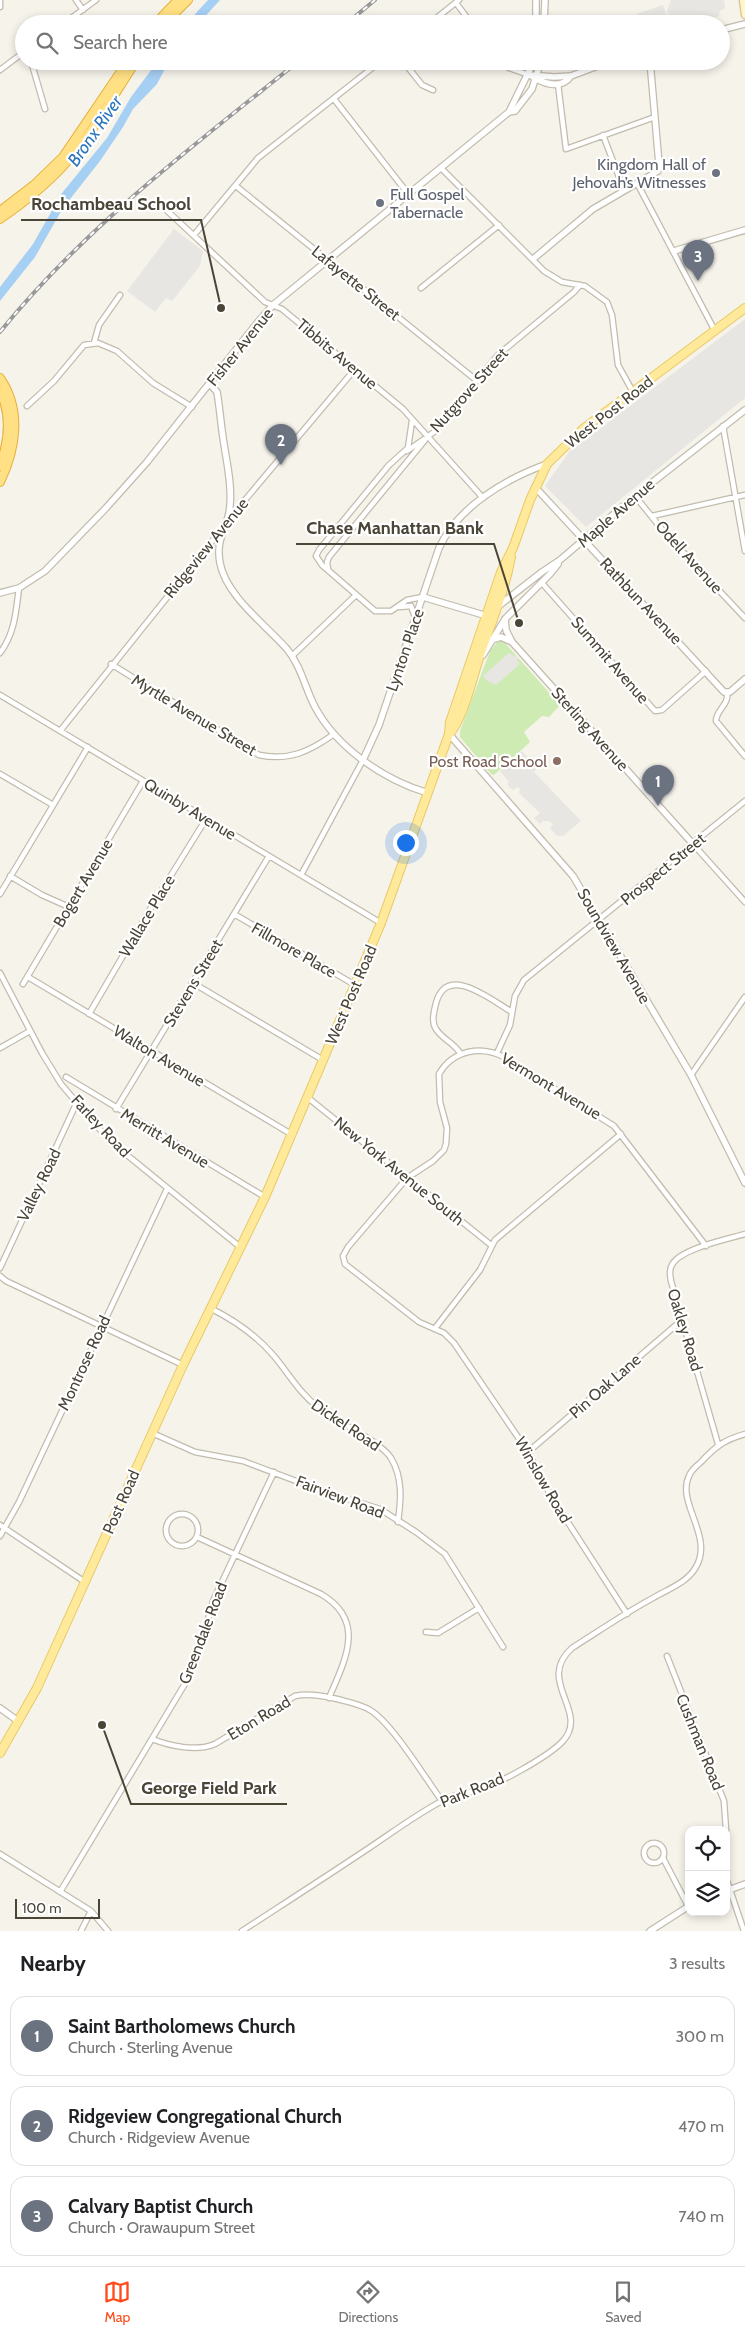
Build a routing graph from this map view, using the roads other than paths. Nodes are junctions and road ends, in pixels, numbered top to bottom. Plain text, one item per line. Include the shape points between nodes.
1 (76, 0) edge
2 (96, 0) edge
3 (178, 0) edge
4 (188, 0) edge
5 (536, 0) edge
6 (545, 0) edge
7 (743, 0) edge
8 (0, 1) edge
9 (458, 1) edge
10 (0, 7) edge
11 (83, 10) junction
12 (76, 15) edge
13 (164, 15) edge
14 (173, 15) edge
15 (440, 15) edge
16 (467, 15) edge
17 (536, 15) edge
18 (544, 15) edge
19 (745, 15) edge
20 (745, 24) edge
21 (730, 28) edge
22 (15, 59) edge
23 (0, 70) edge
24 (34, 70) edge
25 (122, 70) edge
26 (130, 70) edge
27 (370, 70) edge
28 (410, 70) edge
29 (515, 70) edge
30 (531, 70) edge
31 (539, 70) edge
32 (587, 70) edge
33 (651, 70) edge
34 (529, 75) junction
35 (571, 76) junction
36 (537, 77) junction
37 (558, 84) junction
38 (433, 90) dead end
39 (334, 99) junction
40 (45, 110) dead end
41 (509, 112) junction
42 (655, 117) junction
43 (603, 136) junction
44 (442, 168) junction
45 (637, 183) junction
46 (236, 186) junction
47 (624, 190) junction
48 (409, 195) junction
49 (157, 205) dead end
50 (0, 211) edge
51 (0, 219) edge
52 (499, 225) junction
53 (745, 230) edge
54 (194, 235) junction
55 (674, 251) junction
56 (533, 259) junction
57 (328, 261) junction
58 (580, 285) junction
59 (421, 288) dead end
60 (120, 295) dead end
61 (273, 306) junction
62 (745, 308) edge
63 (715, 331) junction
64 (94, 342) junction
65 (355, 369) junction
66 (1, 380) edge
67 (476, 380) junction
68 (210, 384) junction
69 (0, 391) edge
70 (633, 392) junction
71 (27, 406) dead end
72 (192, 407) junction
73 (745, 410) edge
74 (412, 421) junction
75 (723, 426) junction
76 (427, 437) junction
77 (406, 451) junction
78 (547, 464) junction
79 (0, 466) edge
80 (0, 482) edge
81 (535, 487) junction
82 (745, 495) edge
83 (634, 496) junction
84 (736, 497) junction
85 (482, 498) junction
86 (652, 516) junction
87 (224, 526) junction
88 (584, 540) junction
89 (513, 548) junction
90 (745, 551) edge
91 (560, 560) junction
92 (328, 569) junction
93 (542, 582) junction
94 (19, 588) junction
95 (0, 593) edge
96 (356, 595) junction
97 (423, 597) junction
98 (395, 608) junction
99 (497, 608) junction
100 (486, 617) junction
101 (745, 618) edge
102 (505, 619) junction
103 (414, 622) junction
104 (490, 641) junction
105 (512, 642) junction
106 (0, 652) edge
107 (292, 656) junction
108 (112, 664) junction
109 (475, 670) junction
110 (706, 671) junction
111 (745, 679) edge
112 (727, 693) junction
113 (0, 695) edge
114 (60, 730) junction
115 (334, 734) junction
116 (449, 734) junction
117 (88, 747) junction
118 (745, 756) edge
119 (363, 760) junction
120 (0, 774) edge
121 (143, 781) junction
122 (428, 793) junction
123 (745, 801) edge
124 (53, 805) junction
125 (206, 819) junction
126 (693, 844) junction
127 (269, 856) junction
128 (301, 875) junction
129 (10, 876) junction
130 (0, 894) edge
131 (745, 902) edge
132 (69, 907) junction
133 (234, 914) junction
134 (600, 920) junction
135 (381, 923) junction
136 (0, 973) edge
137 (28, 978) junction
138 (193, 983) junction
139 (23, 984) dead end
140 (354, 985) junction
141 (745, 998) edge
142 (512, 1012) junction
143 (89, 1014) junction
144 (30, 1031) junction
145 (0, 1048) edge
146 (152, 1052) junction
147 (497, 1053) junction
148 (460, 1054) junction
149 (323, 1060) junction
150 (691, 1076) junction
151 (66, 1077) dead end
152 (307, 1097) junction
153 (77, 1102) junction
154 (116, 1109) junction
155 (291, 1134) junction
156 (620, 1134) junction
157 (407, 1178) junction
158 (745, 1182) edge
159 (167, 1190) junction
160 (265, 1197) junction
161 (745, 1234) edge
162 (491, 1245) junction
163 (706, 1246) junction
164 (240, 1249) junction
165 (0, 1268) edge
166 (0, 1276) edge
167 (210, 1308) junction
168 (682, 1320) junction
169 (101, 1326) junction
170 (436, 1327) junction
171 (183, 1365) junction
172 (152, 1433) junction
173 (745, 1434) edge
174 (718, 1444) junction
175 (528, 1452) junction
176 (274, 1472) junction
177 (398, 1522) junction
178 (0, 1524) edge
179 (5, 1528) junction
180 (0, 1536) edge
181 (197, 1537) junction
182 (235, 1554) junction
183 (84, 1582) junction
184 (479, 1608) junction
185 (627, 1614) junction
186 (426, 1632) dead end
187 (503, 1646) dead end
188 (666, 1656) dead end
189 (329, 1698) junction
190 (0, 1708) edge
191 (18, 1721) junction
192 (152, 1739) junction
193 (0, 1753) edge
194 (442, 1801) junction
195 (726, 1826) edge
196 (0, 1854) edge
197 (663, 1858) junction
198 (745, 1884) edge
199 (730, 1889) edge
200 (60, 1892) junction
201 (730, 1895) edge
202 (685, 1900) edge
203 (685, 1908) edge
204 (91, 1911) junction
205 (81, 1931) edge
206 (108, 1931) edge
207 (242, 1931) edge
208 (650, 1931) edge
209 (744, 1931) edge

1 - 11 street
2 - 11 street
3 - 13 highway
4 - 14 highway
5 - 17 street
6 - 18 street
7 - 19 main road
8 - 10 street
9 - 15 street
9 - 16 street
11 - 12 street
20 - 21 street
22 - 23 street
24 - 40 street
25 - 50 highway via 63,157
26 - 51 highway via 71,157 43,186
27 - 39 street
28 - 38 street via 422,85
29 - 34 street
30 - 34 street, Fisher Avenue
31 - 36 street, Fisher Avenue
32 - 35 street
33 - 42 street
34 - 36 street
34 - 41 street, Fisher Avenue
35 - 36 street
35 - 37 street
36 - 37 street via 548,85
36 - 41 street, Fisher Avenue via 525,101 515,112
37 - 43 street via 566,149
39 - 46 street via 258,158
39 - 48 street
41 - 44 street, Fisher Avenue
42 - 43 street
42 - 45 street via 658,170
43 - 47 street
44 - 48 street, Fisher Avenue
44 - 52 street
45 - 47 street
45 - 55 street
46 - 54 street
46 - 57 street, Lafayette Street
47 - 56 street via 593,209
48 - 57 street, Fisher Avenue
49 - 54 street, Tibbits Avenue
52 - 56 street
52 - 59 street
53 - 55 street
54 - 61 street, Tibbits Avenue
55 - 63 street
56 - 58 street via 554,278
57 - 61 street, Fisher Avenue
57 - 67 street, Lafayette Street
58 - 67 street, Nutgrove Street via 498,355
58 - 70 street via 594,290 610,308 616,360
60 - 64 street via 99,325
61 - 65 street, Tibbits Avenue via 282,309
61 - 68 street, Fisher Avenue
62 - 63 main road, West Post Road
63 - 70 main road, West Post Road
64 - 71 street via 84,345 54,382
64 - 72 street via 117,352 153,383
65 - 74 street, Tibbits Avenue
65 - 87 street, Ridgeview Avenue
66 - 80 highway via 12,405 15,426 10,456
67 - 76 street, Nutgrove Street
68 - 72 street, Fisher Avenue
68 - 87 street via 216,392 230,485 229,514
69 - 79 highway via 6,405 8,424
70 - 78 main road, West Post Road via 575,436
72 - 94 street, Fisher Avenue via 100,515 50,567
73 - 75 street, Maple Avenue
74 - 76 street, Tibbits Avenue
74 - 77 street via 410,444
75 - 83 street, Maple Avenue
75 - 84 street
76 - 77 street
76 - 85 street, Tibbits Avenue
76 - 92 street via 330,557
77 - 92 street via 389,465 319,550 317,559
78 - 81 main road, West Post Road
78 - 85 street, Lynton Place via 525,472
81 - 88 street, Rathbun Avenue
81 - 89 main road, West Post Road
82 - 84 street
83 - 86 street, Odell Avenue
83 - 88 street, Maple Avenue
84 - 86 street
84 - 90 street
85 - 97 street, Lynton Place via 447,531
86 - 101 street, Odell Avenue
87 - 107 street via 218,549 228,584
87 - 108 street, Ridgeview Avenue
88 - 91 street, Maple Avenue
88 - 110 street, Rathbun Avenue
89 - 99 main road, West Post Road
89 - 100 main road, West Post Road
91 - 93 street
91 - 99 street, Maple Avenue
92 - 96 street
93 - 102 street
93 - 110 street, Summit Avenue via 654,711 662,710
94 - 95 street, Fisher Avenue
94 - 106 street via 14,624
96 - 98 street via 375,611
96 - 107 street
97 - 98 street via 407,600
97 - 100 street
97 - 103 street, Lynton Place
98 - 103 street via 411,606
99 - 100 street, Maple Avenue
99 - 109 main road, West Post Road
100 - 116 main road, West Post Road via 450,722
102 - 104 street
102 - 105 street, Sterling Avenue via 505,628
103 - 119 street, Lynton Place
104 - 105 street via 501,636
104 - 109 street
105 - 126 street, Sterling Avenue
107 - 115 street via 316,709
108 - 114 street, Ridgeview Avenue
108 - 115 street, Myrtle Avenue Street via 259,755 275,758 300,754
109 - 116 main road, West Post Road via 455,729
110 - 112 street, Rathbun Avenue
111 - 112 street
112 - 118 street via 727,701 716,721
113 - 114 street, Quinby Avenue
114 - 117 street, Quinby Avenue
115 - 119 street
116 - 122 main road, West Post Road
116 - 134 street, Soundview Avenue via 558,856
117 - 121 street, Quinby Avenue
117 - 124 street
119 - 122 street via 406,785
119 - 128 street, Lynton Place
120 - 124 street
121 - 125 street, Quinby Avenue
121 - 132 street, Bogert Avenue
122 - 135 main road, West Post Road
123 - 126 street, Prospect Street
124 - 129 street
125 - 127 street, Quinby Avenue
125 - 143 street, Wallace Place
126 - 131 street, Sterling Avenue
126 - 134 street, Prospect Street
127 - 128 street, Quinby Avenue
127 - 133 street, Stevens Street
128 - 135 street, Quinby Avenue
129 - 130 street
129 - 132 street
132 - 137 street, Bogert Avenue
133 - 138 street, Stevens Street
133 - 140 street, Fillmore Place
134 - 142 street, Prospect Street via 524,980 515,996
134 - 150 street, Soundview Avenue
135 - 140 main road, West Post Road
136 - 144 street, Farley Road
137 - 139 street, Bogert Avenue
137 - 143 street, Walton Avenue
138 - 146 street, Stevens Street
138 - 149 street
140 - 149 main road, West Post Road
141 - 150 street
142 - 147 street, Prospect Street via 508,1032
142 - 148 street via 463,985 451,984 441,992 434,1016 436,1031 453,1043
143 - 146 street, Walton Avenue
144 - 145 street
144 - 153 street, Farley Road via 61,1084
146 - 154 street, Stevens Street
146 - 155 street, Walton Avenue
147 - 148 street, Vermont Avenue via 478,1051
147 - 156 street, Vermont Avenue via 602,1116
148 - 157 street via 444,1067 438,1080 447,1128 446,1144 438,1157
149 - 152 main road, West Post Road
150 - 158 street, Soundview Avenue
151 - 154 street, Merritt Avenue
152 - 155 main road, West Post Road
152 - 157 street, New York Avenue South
153 - 159 street, Farley Road via 111,1142
153 - 165 street, Valley Road
154 - 160 street, Merritt Avenue
155 - 160 main road, West Post Road
156 - 162 street
156 - 163 street, Vermont Avenue
157 - 162 street, New York Avenue South
157 - 170 street, Winslow Road via 348,1247 343,1260 419,1322
159 - 164 street, Farley Road
159 - 169 street, Montrose Road
160 - 164 main road, West Post Road
161 - 163 street, Oakley Road
162 - 170 street via 480,1270
163 - 168 street, Oakley Road via 676,1258 671,1265 670,1280
164 - 167 main road, Post Road
166 - 169 street
167 - 171 main road, Post Road
167 - 177 street, Dickel Road via 259,1340 311,1402 388,1454 395,1466 402,1499
168 - 174 street, Oakley Road
168 - 175 street, Pin Oak Lane
169 - 171 street
169 - 179 street, Montrose Road
170 - 175 street, Winslow Road via 449,1336
171 - 172 main road, Post Road
172 - 176 street, Fairview Road via 195,1452 243,1461
172 - 183 main road, Post Road
173 - 174 street
174 - 185 street via 692,1471 686,1484 701,1545 695,1569 674,1587
175 - 185 street, Winslow Road
176 - 177 street, Fairview Road via 380,1509
176 - 182 street, Greendale Road
177 - 184 street, Fairview Road via 444,1554
178 - 179 street
179 - 180 street, Montrose Road
179 - 183 street
181 - 181 street via 198,1525 191,1516 176,1515 168,1522 167,1536 176,1546 189,1545
181 - 182 street
182 - 189 street via 322,1594 340,1609 347,1624 349,1650
182 - 192 street, Greendale Road via 214,1601 192,1670
183 - 191 main road, Post Road
184 - 186 street via 438,1633
184 - 187 street, Fairview Road
185 - 194 street, Park Road via 564,1655 558,1683 571,1718 570,1729 563,1741 489,1786
188 - 195 street, Cushman Road via 724,1801
189 - 192 street, Eton Road via 306,1694 295,1696 206,1747 187,1747
189 - 194 street, Eton Road via 361,1705 376,1713
190 - 191 street
191 - 193 main road, Post Road
192 - 200 street, Greendale Road
194 - 207 street, Park Road
196 - 200 street
197 - 197 street via 665,1852 661,1844 653,1842 647,1846 644,1852 648,1861 657,1862
197 - 202 street
198 - 199 street
200 - 204 street
201 - 209 street
203 - 208 street
204 - 205 street
204 - 206 street

